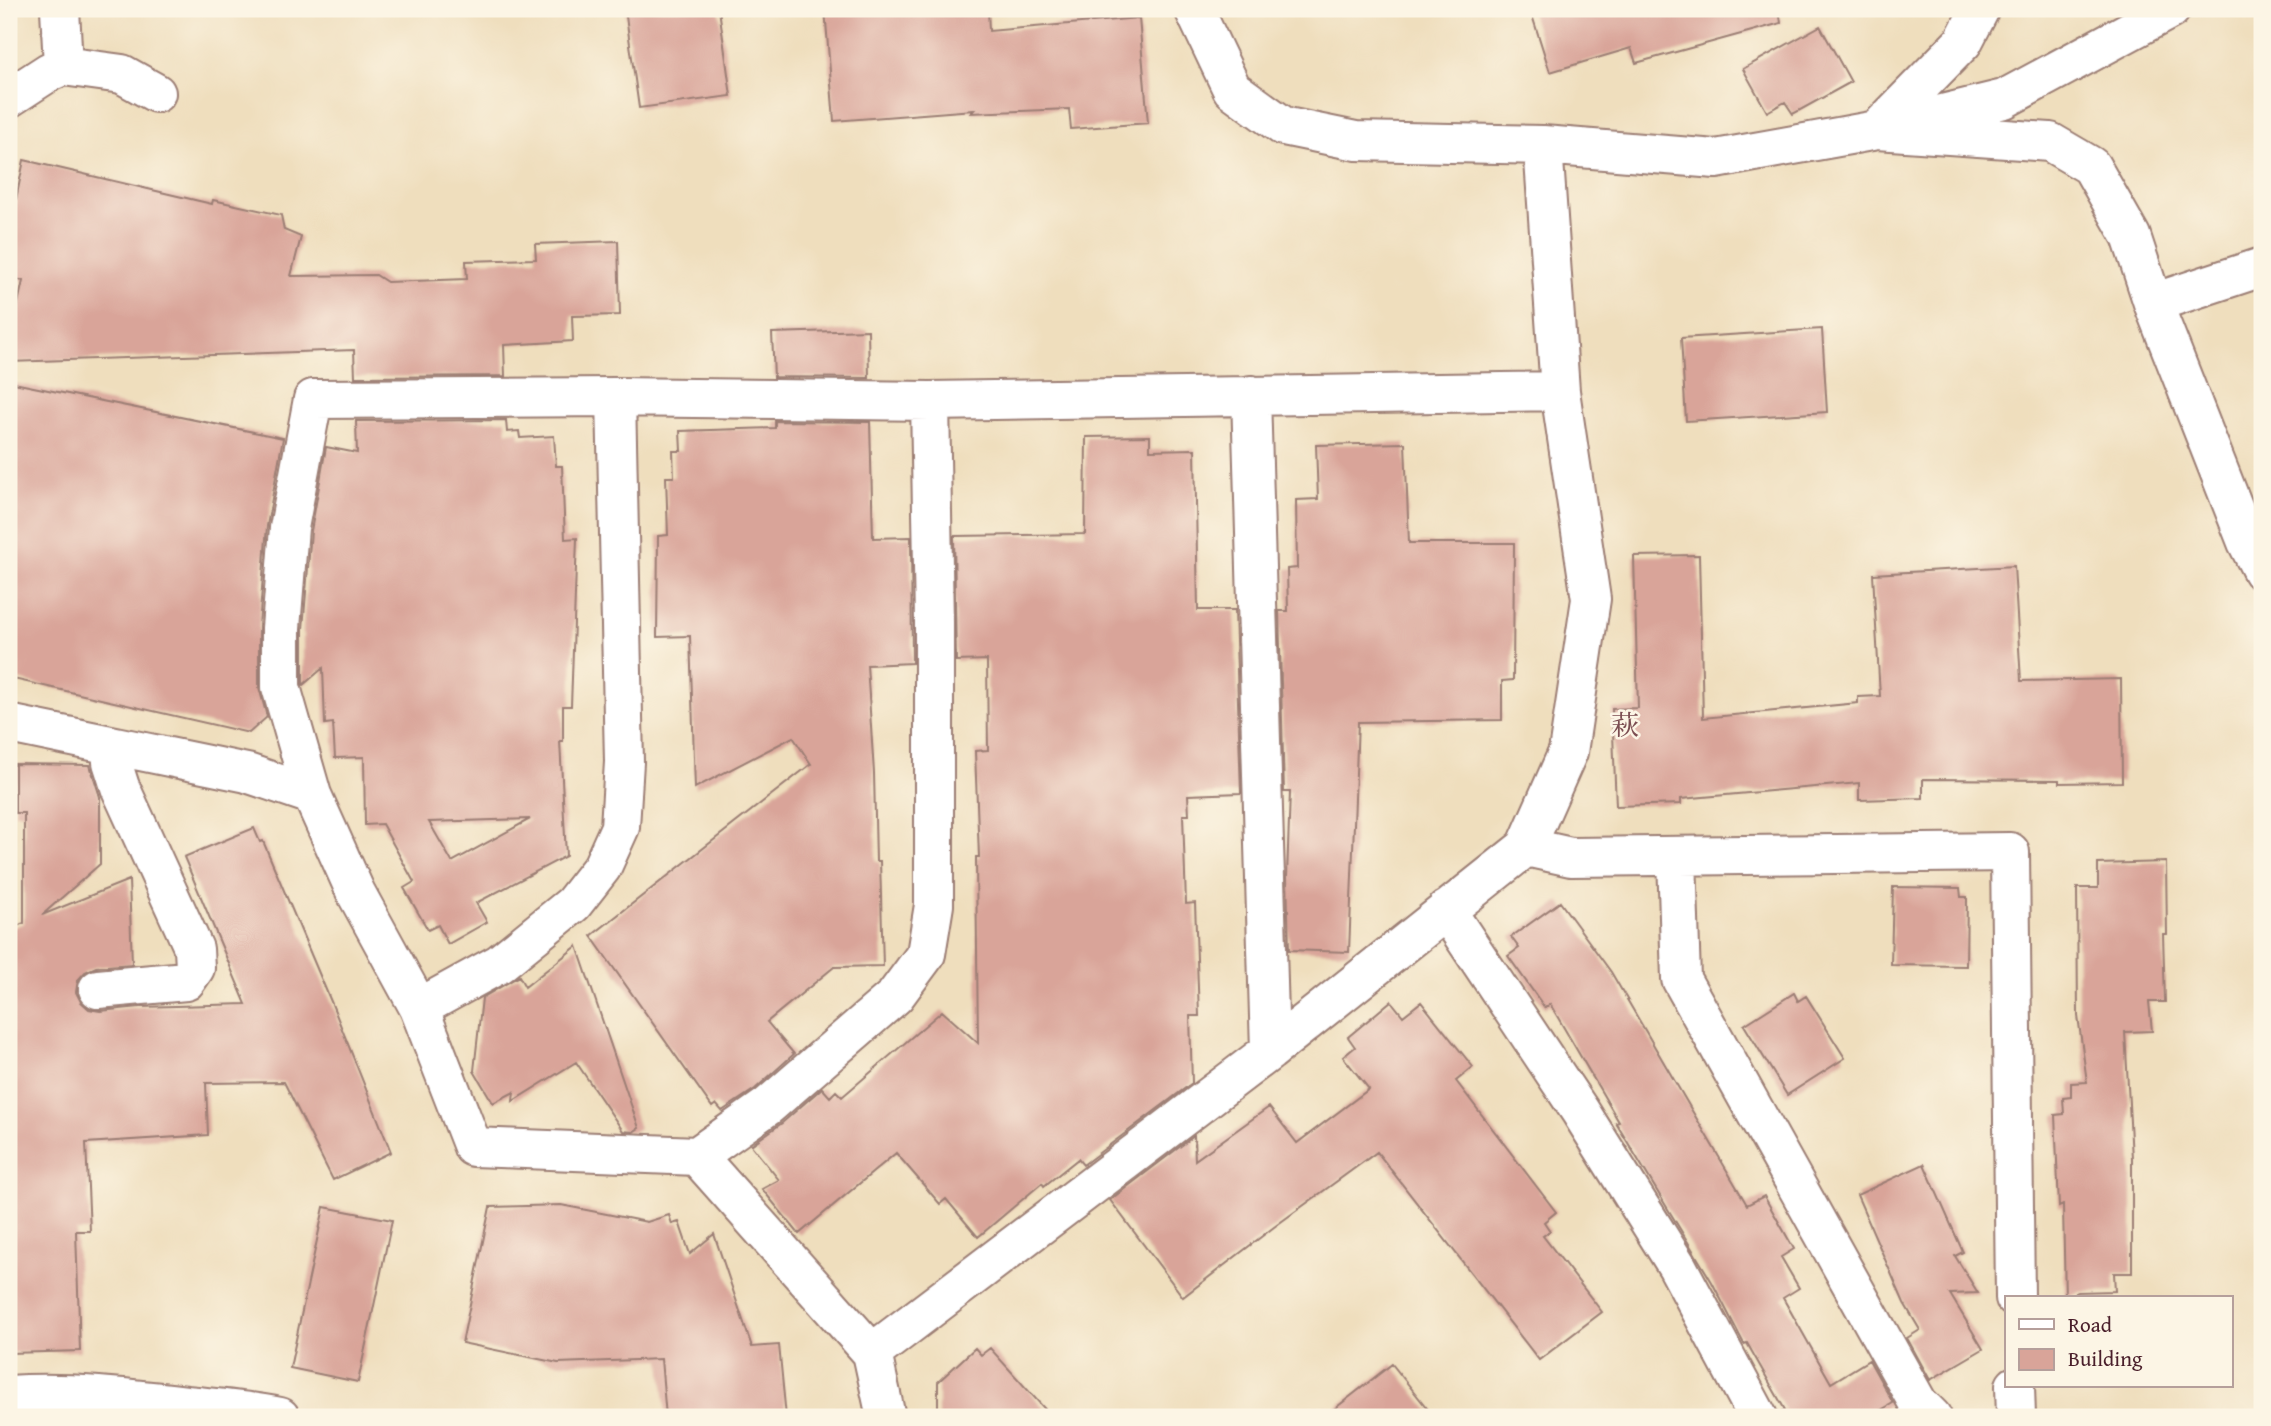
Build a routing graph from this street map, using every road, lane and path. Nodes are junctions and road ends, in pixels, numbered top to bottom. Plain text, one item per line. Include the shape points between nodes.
1 (60, 9) edge
2 (1194, 9) edge
3 (1980, 9) edge
4 (2171, 9) edge
5 (64, 66) junction
6 (156, 93) dead end
7 (9, 98) edge
8 (1877, 130) junction
9 (1543, 145) junction
10 (2262, 267) edge
11 (2153, 303) junction
12 (1560, 391) junction
13 (1251, 396) junction
14 (616, 397) junction
15 (930, 401) junction
16 (2262, 570) edge
17 (9, 724) edge
18 (111, 745) junction
19 (312, 795) junction
20 (1526, 847) junction
21 (1677, 857) junction
22 (1446, 910) junction
23 (98, 989) dead end
24 (419, 1008) junction
25 (1270, 1051) junction
26 (697, 1156) junction
27 (2015, 1296) edge
28 (872, 1353) junction
29 (2015, 1388) edge
30 (9, 1395) edge
31 (280, 1417) edge
32 (886, 1417) edge
33 (1758, 1417) edge
34 (1932, 1417) edge
35 (2016, 1417) edge

1 - 5 street
2 - 9 street via 1232,89 1283,126 1356,141
3 - 8 street via 1963,42
4 - 8 street via 2004,99
5 - 6 street via 122,74
5 - 7 street
8 - 9 street via 1716,159
8 - 11 street via 2050,142 2091,166 2131,236
9 - 12 street
10 - 11 street
11 - 16 street
12 - 13 street
12 - 20 street via 1591,599 1569,752
13 - 15 street
13 - 25 street
14 - 15 street
14 - 19 street via 313,400 289,528 281,628 281,687
14 - 24 street via 624,762 620,827 602,867 573,904 499,964
15 - 26 street via 934,905 926,954 895,996 768,1106
17 - 18 street
18 - 19 street via 247,773
18 - 23 street via 120,787 194,949 195,968 186,981
19 - 24 street via 356,893
20 - 21 street via 1571,857
20 - 22 street
21 - 27 street via 2010,852
21 - 34 street via 1681,979 1918,1403
22 - 25 street
22 - 33 street via 1677,1266
24 - 26 street via 473,1147
25 - 28 street
26 - 28 street
28 - 32 street
29 - 35 street
30 - 31 street via 104,1397

